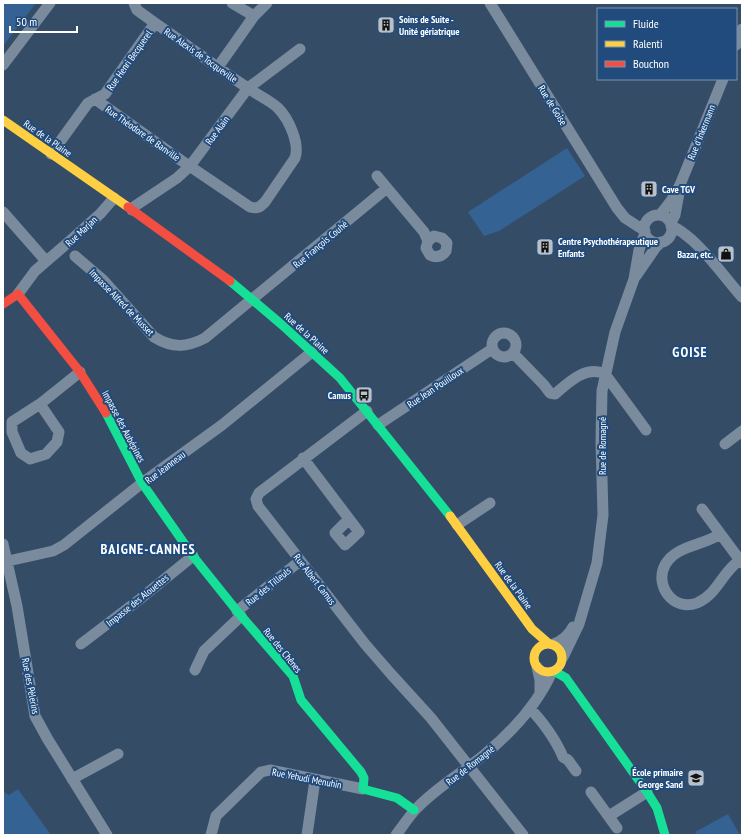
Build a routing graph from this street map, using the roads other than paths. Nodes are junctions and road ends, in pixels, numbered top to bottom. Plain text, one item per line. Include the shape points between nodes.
1 (50, 3) edge
2 (134, 3) edge
3 (232, 3) edge
4 (267, 3) edge
5 (490, 3) edge
6 (254, 16) junction
7 (155, 22) junction
8 (742, 29) edge
9 (737, 42) edge
10 (300, 49) dead end
11 (3, 65) edge
12 (218, 67) junction
13 (723, 80) edge
14 (248, 88) junction
15 (95, 99) junction
16 (3, 120) edge
17 (51, 154) junction
18 (190, 166) junction
19 (377, 176) dead end
20 (680, 185) junction
21 (387, 188) junction
22 (114, 198) junction
23 (617, 208) junction
24 (132, 210) junction
25 (3, 212) edge
26 (656, 216) junction
27 (671, 224) junction
28 (645, 232) junction
29 (665, 240) junction
30 (692, 240) junction
31 (428, 241) dead end
32 (75, 256) dead end
33 (46, 261) junction
34 (634, 279) junction
35 (18, 294) junction
36 (742, 298) edge
37 (253, 299) junction
38 (3, 304) edge
39 (492, 349) junction
40 (312, 352) junction
41 (513, 353) junction
42 (80, 372) junction
43 (605, 374) junction
44 (40, 404) junction
45 (367, 411) junction
46 (378, 425) junction
47 (646, 430) dead end
48 (742, 431) edge
49 (724, 444) dead end
50 (303, 458) junction
51 (142, 483) junction
52 (490, 503) dead end
53 (702, 509) dead end
54 (349, 519) dead end
55 (457, 525) junction
56 (720, 534) junction
57 (3, 544) edge
58 (193, 556) junction
59 (300, 560) junction
60 (8, 561) junction
61 (741, 562) edge
62 (239, 613) junction
63 (581, 614) junction
64 (532, 629) junction
65 (81, 644) dead end
66 (550, 644) junction
67 (536, 650) junction
68 (562, 659) junction
69 (537, 667) junction
70 (195, 670) dead end
71 (553, 671) junction
72 (566, 678) junction
73 (540, 692) junction
74 (530, 709) junction
75 (118, 754) dead end
76 (470, 765) junction
77 (576, 771) dead end
78 (72, 779) junction
79 (316, 780) junction
80 (363, 790) junction
81 (591, 792) dead end
82 (647, 792) junction
83 (414, 810) junction
84 (609, 816) junction
85 (617, 828) dead end
86 (107, 835) edge
87 (211, 835) edge
88 (307, 835) edge
89 (396, 835) edge
90 (523, 835) edge
91 (665, 835) edge

1 - 11 street
2 - 7 street, Rue Henri Becquerel via 137,10
3 - 6 street
4 - 6 street
5 - 23 street, Rue de Goise
6 - 12 street
7 - 12 street, Rue Alexis de Tocqueville
7 - 15 street, Rue Henri Becquerel via 105,94
8 - 9 street
10 - 14 street, Rue Alain
12 - 14 street, Rue Alexis de Tocqueville
13 - 20 street, Rue d'Inkermann
14 - 18 street, Rue Alain
14 - 18 street, Rue Alexis de Tocqueville via 277,107 283,114 297,146 295,158 266,202 260,207 250,207
15 - 17 street, Rue Henri Becquerel via 88,103
15 - 18 street, Rue Théodore de Banville
16 - 17 street, Rue de la Plaine
17 - 22 street, Rue de la Plaine
18 - 24 street, Rue Alain
19 - 21 street
20 - 26 street, Rue d'Inkermann via 671,202
20 - 27 street, Rue d'Inkermann
21 - 31 street via 424,232
21 - 37 street, Rue François Couhé
22 - 24 street, Rue de la Plaine
22 - 33 street, Rue Marjan via 100,214
23 - 26 street via 640,217
23 - 28 street, Rue de Goise via 625,218
24 - 37 street, Rue de la Plaine
25 - 33 street
26 - 27 street via 667,218
26 - 28 street via 646,223
27 - 29 street via 671,234
27 - 30 street
28 - 29 street via 653,241
28 - 34 street, Rue de Romagné
29 - 30 street via 681,237
29 - 34 street, Rue de Romagné via 656,247
30 - 36 street via 723,272
32 - 37 street, Impasse Alfred de Musset via 103,280 154,337 173,345 195,343
33 - 35 street, Rue Marjan
34 - 43 street, Rue de Romagné via 615,332
35 - 38 street
35 - 42 street, Impasse des Aubépines
37 - 40 street, Rue de la Plaine
39 - 41 street via 496,355 503,358
39 - 41 street, Rue Jean Pouilloux via 495,337 506,333 515,341
39 - 46 street, Rue Jean Pouilloux
40 - 45 street, Rue de la Plaine via 340,378
40 - 51 street, Rue Jeanneau via 222,425
41 - 43 street via 550,393 556,394 571,380 584,373 593,371
42 - 44 street
42 - 51 street, Impasse des Aubépines via 105,410
43 - 47 street
43 - 63 street, Rue de Romagné via 601,442 603,515 597,563
44 - 44 street via 12,422 12,432 22,453 30,459 46,454 57,442 59,432
45 - 46 street, Rue de la Plaine
45 - 50 street, Rue Albert Camus
46 - 55 street, Rue de la Plaine
48 - 49 street
50 - 54 street
50 - 59 street, Rue Albert Camus via 259,493 256,499 258,506
51 - 58 street, Rue des Chênes
51 - 60 street, Rue Jeanneau via 64,545 53,551
52 - 55 street
53 - 56 street
55 - 64 street, Rue de la Plaine
56 - 61 street
56 - 61 street via 708,541 689,546 671,558 662,571 662,584 667,594 676,602 696,604 709,596 728,570
57 - 60 street, Rue des Pèlerins
58 - 62 street, Rue des Chênes
58 - 65 street, Impasse des Alouettes
59 - 62 street, Rue des Tilleuls
59 - 76 street, Rue Albert Camus via 368,648
60 - 78 street, Rue des Pèlerins via 36,716
62 - 70 street, Rue des Tilleuls via 204,651
62 - 80 street, Rue des Chênes via 292,676 301,700 361,772 364,778
63 - 66 street, Rue de Romagné via 569,633 558,643
63 - 68 street, Rue de Romagné via 579,624
64 - 66 street, Rue de la Plaine
64 - 67 street, Rue de la Plaine
66 - 67 street
66 - 68 street via 560,649
67 - 69 street via 534,659
68 - 71 street via 561,665
68 - 72 street
69 - 71 street via 544,672
69 - 73 street
71 - 72 street
71 - 73 street, Rue de Romagné
72 - 82 street
73 - 74 street, Rue de Romagné
74 - 76 street, Rue de Romagné via 496,745
74 - 77 street via 560,748 563,757
75 - 78 street
76 - 83 street, Rue de Romagné
76 - 90 street, Rue Albert Camus
78 - 86 street, Rue des Pèlerins
79 - 80 street, Rue Yehudi Menuhin
79 - 87 street, Rue Yehudi Menuhin via 270,770 261,772 216,816
79 - 88 street
80 - 83 street via 397,798
81 - 84 street
82 - 84 street
82 - 91 street via 657,808
83 - 89 street, Rue de Romagné
84 - 85 street

